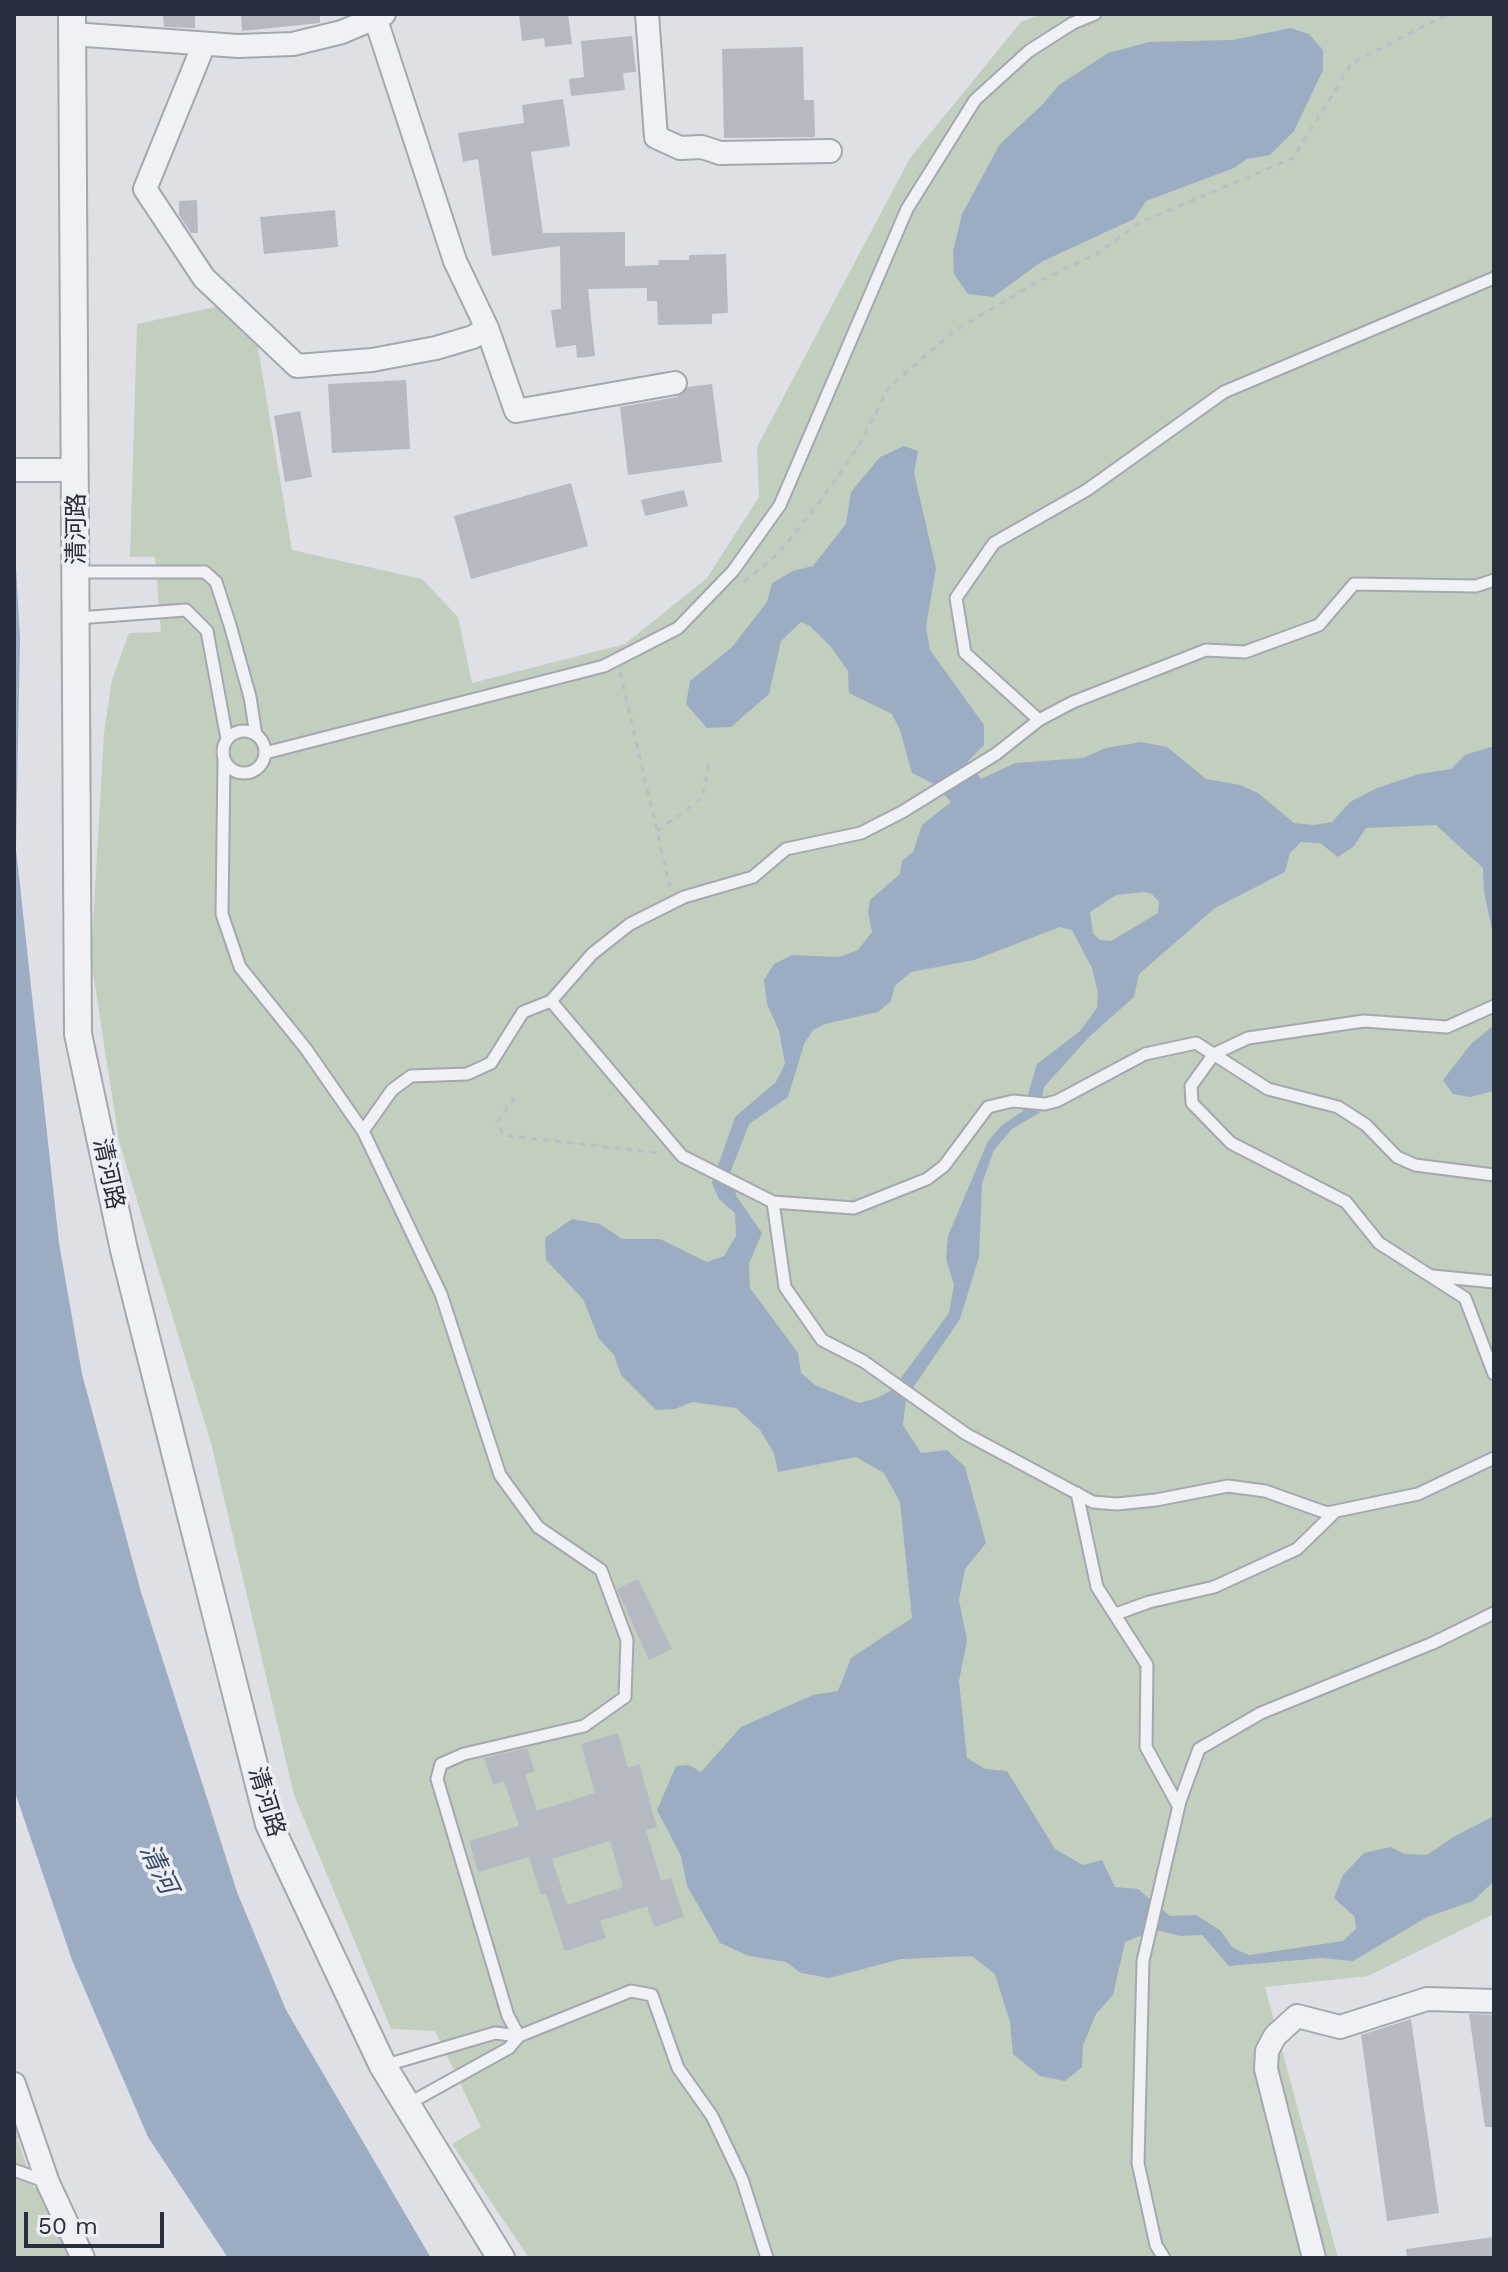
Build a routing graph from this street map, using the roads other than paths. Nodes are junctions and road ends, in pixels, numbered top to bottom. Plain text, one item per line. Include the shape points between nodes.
1 (647, 14) edge
2 (1095, 14) edge
3 (380, 16) edge
4 (72, 24) edge
5 (204, 44) junction
6 (830, 151) dead end
7 (1494, 278) edge
8 (487, 328) junction
9 (675, 383) dead end
10 (14, 470) edge
11 (76, 470) junction
12 (77, 572) junction
13 (1494, 580) edge
14 (77, 618) junction
15 (1039, 720) junction
16 (256, 735) junction
17 (227, 739) junction
18 (265, 753) junction
19 (224, 758) junction
20 (551, 1001) junction
21 (1494, 1006) edge
22 (1214, 1054) junction
23 (363, 1131) junction
24 (1494, 1175) edge
25 (773, 1202) junction
26 (1433, 1276) junction
27 (1494, 1282) edge
28 (1494, 1374) edge
29 (1494, 1458) edge
30 (1077, 1493) junction
31 (1335, 1512) junction
32 (1494, 1613) edge
33 (1116, 1614) junction
34 (1179, 1807) junction
35 (1494, 2001) edge
36 (519, 2036) junction
37 (383, 2066) junction
38 (14, 2084) edge
39 (405, 2105) junction
40 (14, 2170) edge
41 (48, 2183) junction
42 (83, 2258) edge
43 (501, 2258) edge
44 (767, 2258) edge
45 (1164, 2258) edge
46 (1314, 2258) edge

1 - 6 street via 656,137 680,148 720,153
2 - 18 lane via 1029,51 975,100 907,209 780,505 733,571 678,628 604,666
3 - 5 street via 293,44
3 - 8 street via 455,261
4 - 5 street
4 - 11 street, 清河路
5 - 8 street via 145,189 204,278 297,366 436,348
7 - 15 lane via 1224,392 1087,490 994,543 956,598 965,653
8 - 9 street via 516,411
10 - 11 street
11 - 12 street, 清河路
12 - 14 street, 清河路
12 - 16 lane via 205,572 216,582
13 - 15 lane via 1476,586 1354,584 1319,625 1245,652 1206,650
14 - 17 lane via 186,610 207,631
14 - 37 street, 清河路 via 78,1018 124,1250 269,1824
15 - 20 lane via 996,754 861,833 786,849 753,877 673,902 630,924 592,954
16 - 17 lane via 237,732
16 - 18 lane
17 - 19 lane
18 - 19 lane via 259,766 246,773 232,769
19 - 23 lane via 222,914 240,967
20 - 23 lane via 523,1012 491,1063 467,1074 411,1076 392,1090
20 - 25 lane via 682,1156
21 - 22 lane via 1447,1027 1364,1021 1248,1038
22 - 24 lane via 1268,1089 1338,1107 1366,1125 1397,1157 1415,1165
22 - 25 lane via 1196,1043 1145,1054 1057,1101 988,1107 944,1166 927,1179 854,1208
22 - 26 lane via 1191,1086 1192,1103 1201,1114 1242,1152 1346,1202 1379,1243
23 - 36 lane via 441,1294 500,1475 538,1527 601,1570 627,1640 625,1697 584,1726 441,1764 437,1779 508,2016
25 - 30 lane via 785,1287 822,1340 863,1361 966,1434
26 - 27 lane
26 - 28 lane via 1465,1298
29 - 31 lane via 1418,1494
30 - 31 lane via 1093,1502 1117,1504 1228,1486
30 - 33 lane via 1097,1587
31 - 33 lane via 1297,1549 1214,1587
32 - 34 lane via 1261,1713 1199,1749
33 - 34 lane via 1147,1665 1146,1747
34 - 45 lane via 1143,1961 1138,2163 1156,2245
35 - 46 street via 1427,1999 1340,2027 1297,2016 1275,2036 1266,2069
36 - 37 lane via 495,2033
36 - 39 lane via 509,2048
36 - 44 lane via 631,1991 652,1995 678,2068 712,2116 742,2179
37 - 39 street, 清河路
38 - 41 street
39 - 43 street, 清河路
40 - 41 lane
41 - 42 street

